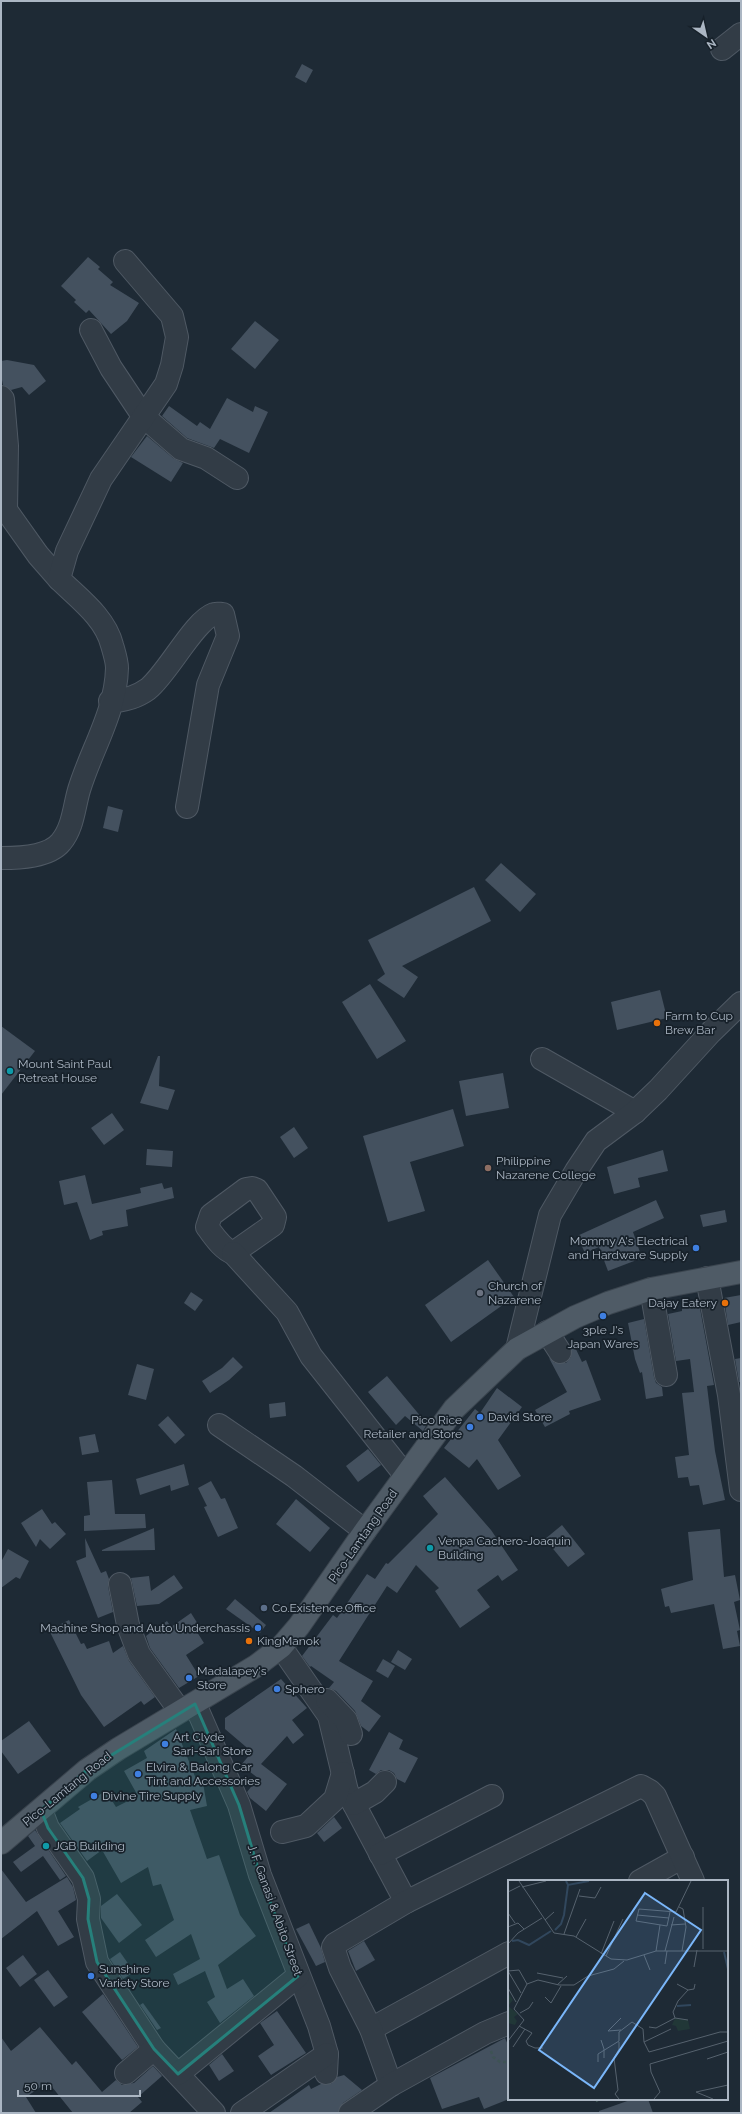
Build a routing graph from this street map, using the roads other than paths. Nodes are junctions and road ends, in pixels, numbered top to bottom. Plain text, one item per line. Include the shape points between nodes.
1 (741, 34) edge
2 (722, 49) dead end
3 (125, 261) dead end
4 (91, 330) dead end
5 (1, 397) edge
6 (143, 416) junction
7 (237, 478) dead end
8 (59, 579) junction
9 (110, 702) junction
10 (187, 807) dead end
11 (1, 858) edge
12 (741, 1003) edge
13 (542, 1059) dead end
14 (636, 1112) junction
15 (233, 1252) dead end
16 (741, 1272) edge
17 (707, 1278) junction
18 (651, 1289) junction
19 (547, 1332) junction
20 (517, 1349) junction
21 (560, 1352) dead end
22 (666, 1375) dead end
23 (219, 1425) dead end
24 (405, 1475) junction
25 (741, 1490) edge
26 (365, 1531) junction
27 (120, 1584) dead end
28 (281, 1647) junction
29 (306, 1681) junction
30 (188, 1707) junction
31 (351, 1734) dead end
32 (343, 1773) junction
33 (385, 1782) dead end
34 (492, 1796) dead end
35 (354, 1804) junction
36 (41, 1810) junction
37 (282, 1832) dead end
38 (1, 1844) edge
39 (380, 1854) junction
40 (683, 1858) junction
41 (642, 1880) edge
42 (693, 1880) edge
43 (406, 1902) junction
44 (508, 1954) edge
45 (298, 1976) junction
46 (508, 2023) edge
47 (371, 2029) junction
48 (154, 2049) junction
49 (126, 2073) dead end
50 (178, 2074) junction
51 (391, 2086) junction
52 (214, 2113) edge
53 (242, 2113) edge
54 (350, 2113) edge

1 - 2 street
3 - 6 street via 172,316 177,337 166,384
4 - 6 street via 111,368
5 - 8 street via 7,446 6,510 38,555
6 - 7 street via 181,450 206,458
6 - 8 street via 101,479 67,552
8 - 9 street via 99,618 112,642 117,668
9 - 10 street via 125,701 148,689 202,622 214,614 223,614 228,636 208,685
9 - 11 street via 103,729 62,842 53,849 41,853
12 - 14 street via 710,1032
13 - 14 street
14 - 20 street via 596,1141 550,1215
15 - 24 street via 287,1312 311,1356
16 - 17 main road, Pico-Lamtang Road
17 - 18 main road, Pico-Lamtang Road
17 - 25 street via 727,1388
18 - 19 main road, Pico-Lamtang Road via 596,1309
18 - 22 street
19 - 20 main road, Pico-Lamtang Road
19 - 21 street
20 - 24 main road, Pico-Lamtang Road via 454,1409
23 - 26 street via 294,1476
24 - 26 main road, Pico-Lamtang Road
26 - 28 main road, Pico-Lamtang Road via 299,1626
27 - 30 street, J. F. Ganasi & Abito Street via 128,1625 139,1654
28 - 29 street
28 - 30 main road, Pico-Lamtang Road via 256,1666
29 - 31 street via 313,1677 324,1697 346,1720
29 - 32 street via 329,1716
30 - 36 main road, Pico-Lamtang Road via 87,1770
30 - 45 street, J. F. Ganasi & Abito Street via 205,1731 239,1805 260,1875
32 - 35 street via 347,1791
32 - 37 street via 335,1799 306,1826
33 - 35 street via 375,1792
34 - 39 street
35 - 39 street
36 - 38 main road, Pico-Lamtang Road
36 - 48 street via 48,1828 83,1878 89,1899 88,1920 97,1962
39 - 43 street
40 - 41 street
40 - 42 street
40 - 43 street via 655,1796 641,1786
43 - 47 street via 333,1947 340,1968
44 - 47 street
45 - 50 street
45 - 53 street, J. F. Ganasi & Abito Street via 319,2026 326,2063
46 - 51 street via 485,2033
47 - 51 street
48 - 49 street
48 - 50 street
50 - 52 street
51 - 54 street

